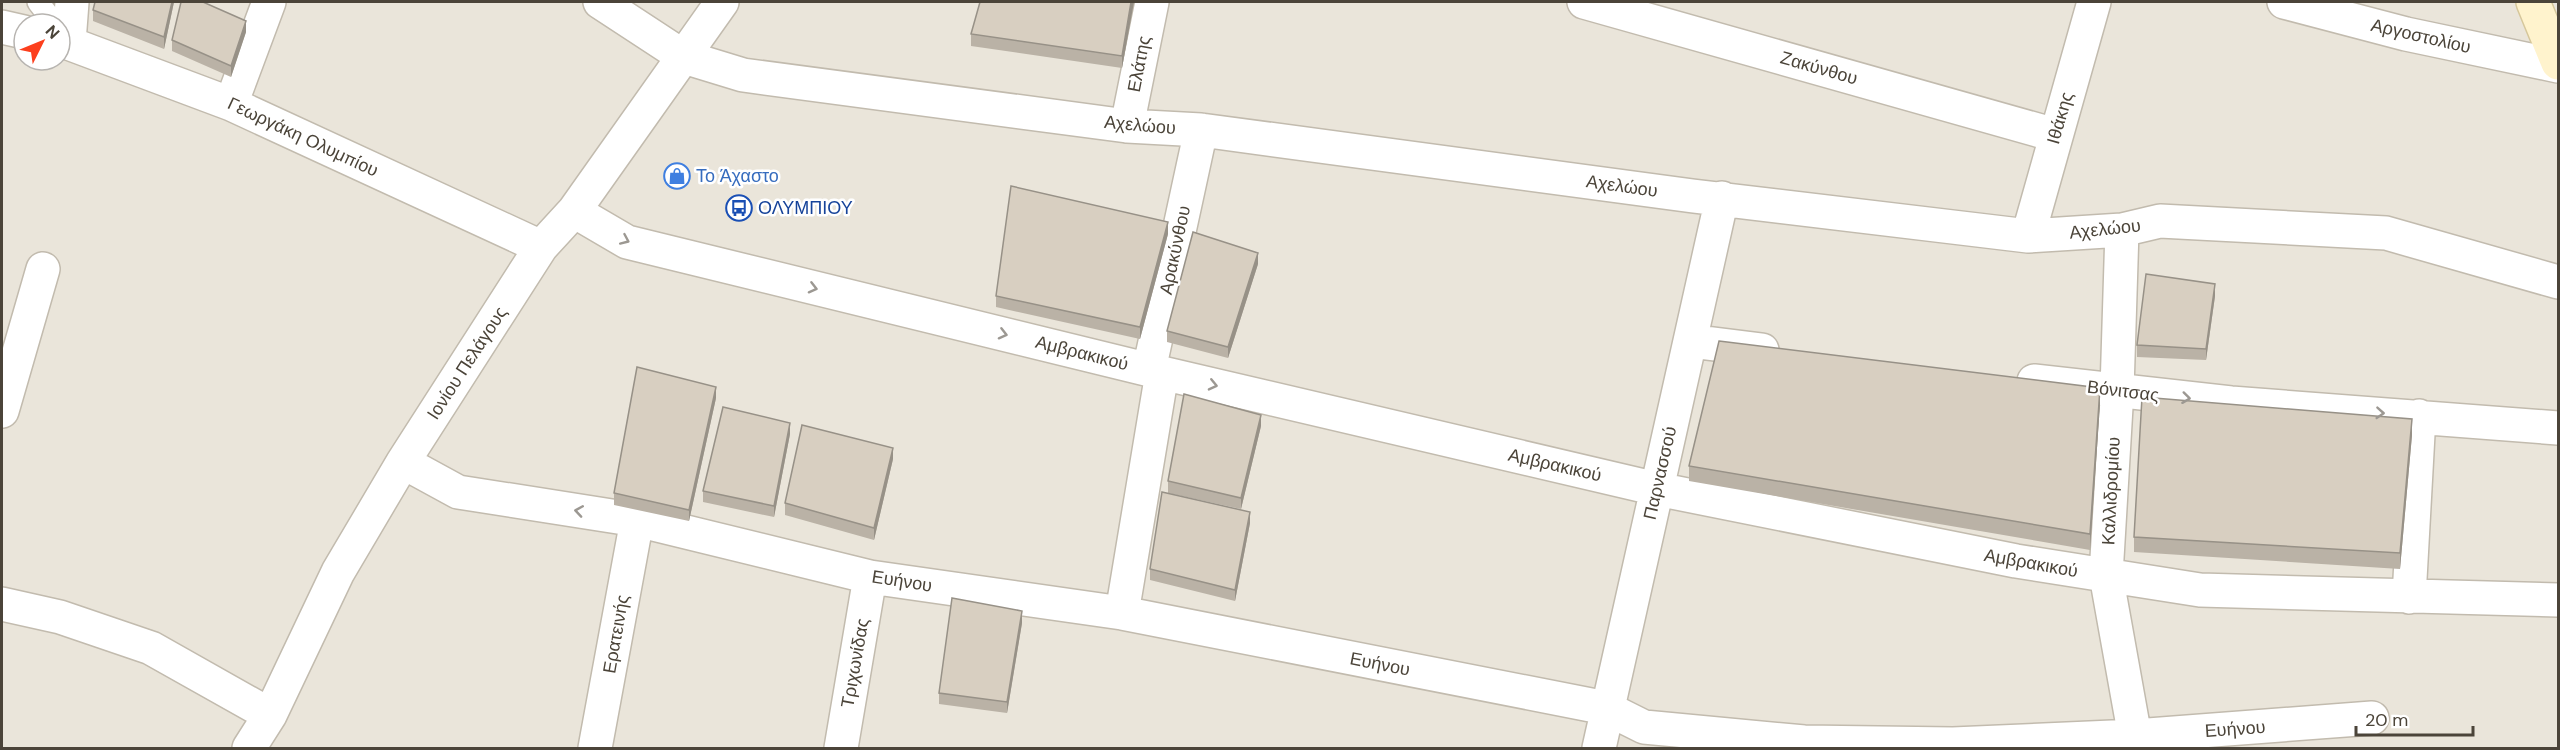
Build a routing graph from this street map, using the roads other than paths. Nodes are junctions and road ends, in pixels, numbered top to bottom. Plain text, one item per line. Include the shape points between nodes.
1 (269, 2) edge
2 (600, 2) edge
3 (722, 2) edge
4 (1152, 2) edge
5 (1584, 2) edge
6 (2094, 2) edge
7 (2284, 2) edge
8 (2533, 2) edge
9 (72, 39) edge
10 (684, 57) junction
11 (2559, 64) edge
12 (231, 104) junction
13 (1127, 126) junction
14 (1201, 130) junction
15 (2055, 135) junction
16 (1722, 198) junction
17 (574, 211) junction
18 (2122, 230) junction
19 (2028, 236) junction
20 (541, 247) junction
21 (44, 269) dead end
22 (2559, 282) edge
23 (1690, 341) junction
24 (1796, 354) edge
25 (1155, 371) junction
26 (1998, 376) edge
27 (2117, 390) junction
28 (2, 411) edge
29 (2419, 416) junction
30 (2559, 428) edge
31 (404, 462) junction
32 (1657, 489) junction
33 (637, 520) junction
34 (2106, 575) junction
35 (870, 577) junction
36 (2409, 597) junction
37 (2559, 600) edge
38 (2, 604) edge
39 (1122, 613) junction
40 (1606, 708) junction
41 (270, 715) junction
42 (2372, 718) dead end
43 (2136, 742) edge
44 (1804, 746) edge
45 (249, 748) edge
46 (595, 748) edge
47 (841, 748) edge
48 (1599, 748) edge

1 - 12 street
2 - 10 street, Αχελώου
3 - 10 street, Ιονίου Πελάγους
4 - 13 street, Ελάτης
5 - 15 street, Ζακύνθου
6 - 15 street, Ιθάκης
7 - 11 street, Αργοστολίου via 2406,34
8 - 11 main road
9 - 12 street, Γεωργάκη Ολυμπίου
10 - 13 street, Αχελώου via 742,75
10 - 17 street, Ιονίου Πελάγους
12 - 20 street, Γεωργάκη Ολυμπίου
13 - 14 street, Αχελώου
14 - 16 street, Αχελώου
14 - 25 street, Αρακύνθου
15 - 19 street, Ιθάκης
16 - 19 street, Αχελώου
16 - 23 street, Παρνασσού
17 - 20 street, Ιονίου Πελάγους
17 -> 25 street, Αμβρακικού via 627,242
18 - 19 street, Αχελώου
18 - 22 street, Αχελώου via 2160,221 2386,233
18 - 27 street, Καλλιδρομίου
20 - 31 street, Ιονίου Πελάγους
21 - 28 street
23 - 24 street
23 - 32 street, Παρνασσού
25 -> 32 street, Αμβρακικού
25 - 39 street, Αρακύνθου
26 - 27 street, Βόνιτσας
27 -> 29 street, Βόνιτσας via 2231,403
27 - 34 street, Καλλιδρομίου
29 - 30 street, Βόνιτσας
29 - 36 street
33 -> 31 street, Ευήνου via 458,492
31 - 41 street, Ιονίου Πελάγους via 338,572
32 - 34 street, Αμβρακικού via 2016,561
32 - 40 street, Παρνασσού
33 - 35 street, Ευήνου
33 - 46 street, Ερατεινής
34 - 36 street, Αμβρακικού via 2200,590
34 - 43 street, Καλλιδρομίου
35 - 39 street, Ευήνου
35 - 47 street, Τριχωνίδας
36 - 37 street, Αμβρακικού
38 - 41 street via 60,617 151,648
39 - 40 street, Ευήνου
40 - 44 street, Ευήνου via 1644,727
40 - 48 street, Παρνασσού
41 - 45 street, Ιονίου Πελάγους
42 - 43 street, Ευήνου
43 - 44 street, Ευήνου

